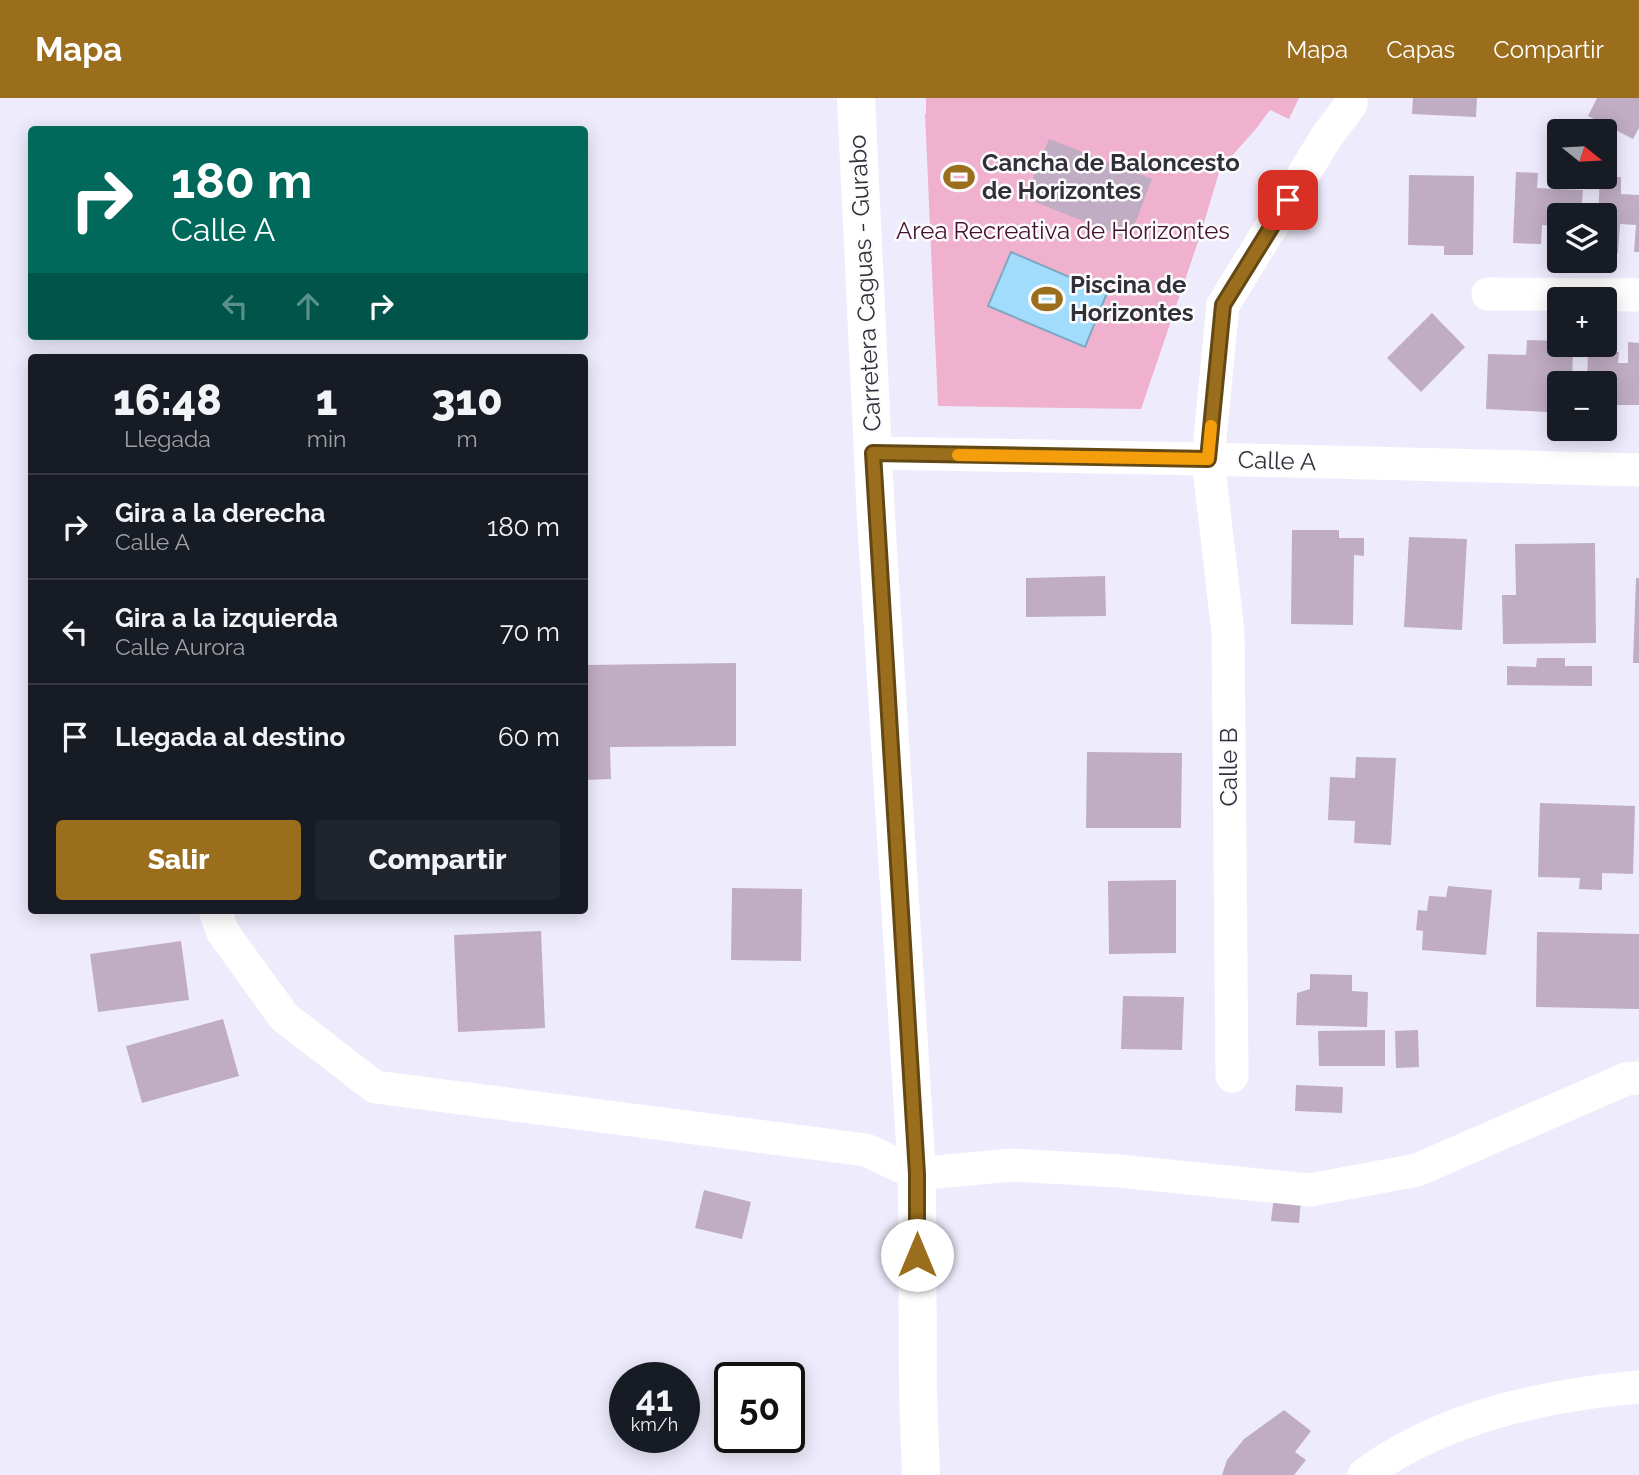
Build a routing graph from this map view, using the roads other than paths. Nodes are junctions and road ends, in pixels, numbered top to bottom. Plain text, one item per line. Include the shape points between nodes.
1 (856, 98) edge
2 (1351, 98) edge
3 (1488, 294) dead end
4 (1639, 295) edge
5 (873, 453) junction
6 (1208, 459) junction
7 (1639, 470) edge
8 (216, 914) edge
9 (1231, 1076) dead end
10 (1639, 1078) edge
11 (917, 1174) junction
12 (1639, 1387) edge
13 (920, 1475) edge
14 (1364, 1475) edge

1 - 5 main road, Carretera Caguas - Gurabo
2 - 6 street, Calle B via 1223,305
3 - 4 street
5 - 6 street, Calle A
5 - 11 main road, Carretera Caguas - Gurabo
6 - 7 street, Calle A
6 - 9 street, Calle B via 1228,632
8 - 11 street via 222,931 284,1017 375,1087 866,1150
10 - 11 street via 1626,1079 1417,1170 1310,1191 1011,1165
11 - 13 main road, Carretera Caguas - Gurabo
12 - 14 street via 1515,1407 1463,1423 1414,1443

